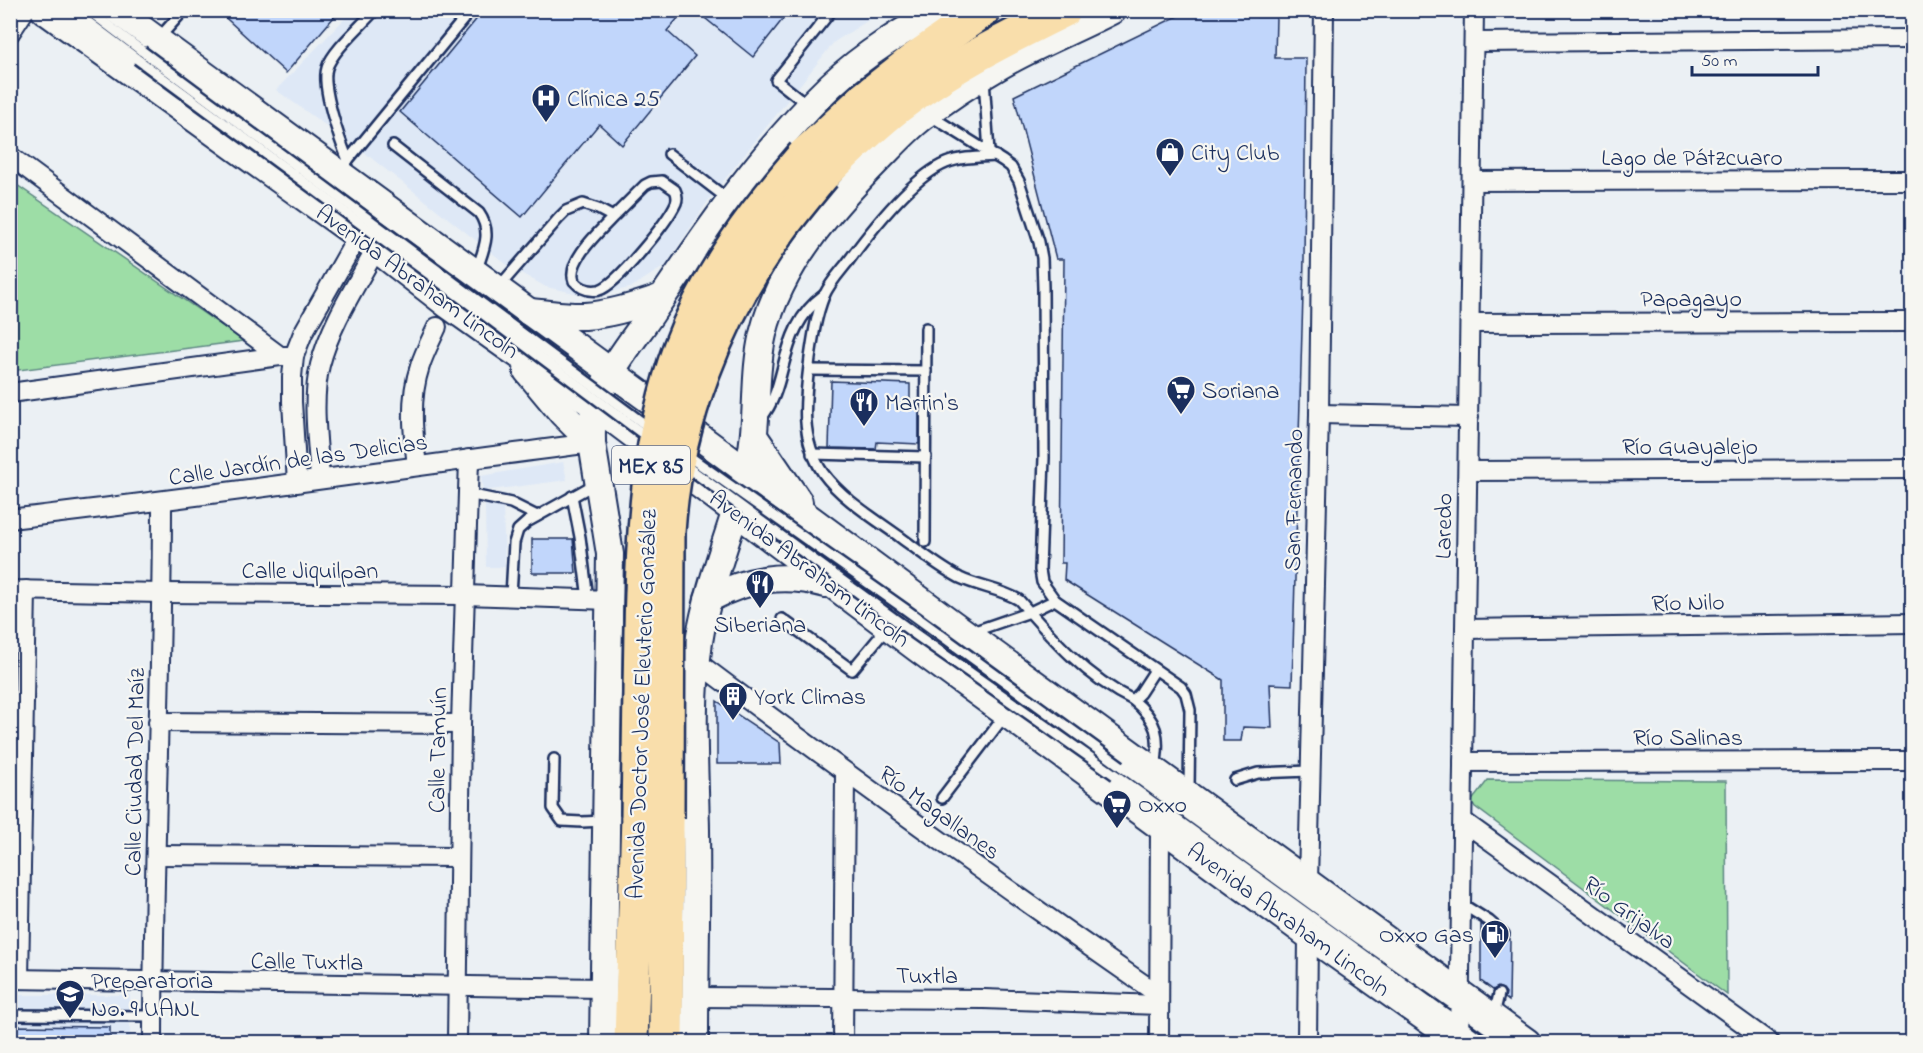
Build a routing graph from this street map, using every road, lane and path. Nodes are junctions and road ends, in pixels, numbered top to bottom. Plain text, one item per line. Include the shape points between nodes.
1 (25, 10) edge
2 (44, 10) edge
3 (72, 10) edge
4 (88, 10) edge
5 (116, 10) edge
6 (184, 10) edge
7 (375, 10) edge
8 (471, 10) edge
9 (832, 10) edge
10 (945, 10) edge
11 (1065, 10) edge
12 (1113, 10) edge
13 (1324, 10) edge
14 (1474, 10) edge
15 (978, 11) edge
16 (10, 33) edge
17 (1912, 39) edge
18 (1475, 42) junction
19 (145, 50) junction
20 (984, 76) junction
21 (810, 107) junction
22 (927, 114) junction
23 (393, 146) dead end
24 (669, 154) dead end
25 (992, 154) junction
26 (10, 156) edge
27 (813, 165) junction
28 (344, 167) junction
29 (1912, 180) edge
30 (1472, 181) junction
31 (729, 200) junction
32 (613, 217) junction
33 (367, 242) junction
34 (476, 274) junction
35 (497, 289) junction
36 (824, 295) junction
37 (662, 297) junction
38 (316, 310) junction
39 (529, 312) junction
40 (1470, 322) junction
41 (1912, 322) edge
42 (336, 324) junction
43 (437, 327) dead end
44 (926, 328) dead end
45 (507, 347) junction
46 (287, 356) junction
47 (809, 370) junction
48 (926, 371) junction
49 (611, 373) junction
50 (10, 393) edge
51 (292, 402) junction
52 (316, 403) junction
53 (595, 406) junction
54 (1319, 414) junction
55 (1469, 417) junction
56 (755, 430) junction
57 (592, 443) junction
58 (812, 454) junction
59 (926, 457) junction
60 (470, 459) junction
61 (417, 466) junction
62 (1912, 469) edge
63 (1468, 471) junction
64 (748, 472) junction
65 (320, 479) junction
66 (297, 483) junction
67 (597, 483) junction
68 (468, 494) junction
69 (572, 496) junction
70 (162, 502) junction
71 (735, 512) junction
72 (537, 516) junction
73 (10, 519) edge
74 (811, 519) junction
75 (925, 542) dead end
76 (836, 586) junction
77 (18, 590) edge
78 (911, 592) junction
79 (162, 593) junction
80 (465, 595) junction
81 (511, 596) junction
82 (599, 599) junction
83 (708, 599) junction
84 (1055, 600) junction
85 (1030, 612) junction
86 (782, 619) dead end
87 (1912, 623) edge
88 (888, 626) junction
89 (960, 629) junction
90 (1465, 629) junction
91 (918, 649) junction
92 (696, 662) junction
93 (1155, 670) junction
94 (1133, 700) junction
95 (1007, 714) junction
96 (158, 722) junction
97 (461, 724) junction
98 (554, 759) dead end
99 (1912, 761) edge
100 (1463, 762) junction
101 (1154, 770) junction
102 (1310, 771) junction
103 (845, 773) junction
104 (1235, 780) dead end
105 (1189, 796) junction
106 (942, 798) dead end
107 (652, 817) junction
108 (606, 821) junction
109 (1463, 821) junction
110 (1160, 825) junction
111 (157, 855) junction
112 (459, 857) junction
113 (1308, 882) junction
114 (1462, 904) junction
115 (1504, 934) dead end
116 (1308, 935) junction
117 (15, 979) edge
118 (153, 982) junction
119 (458, 986) junction
120 (617, 992) junction
121 (695, 997) junction
122 (843, 999) junction
123 (1159, 1000) junction
124 (10, 1015) edge
125 (153, 1016) junction
126 (1459, 1017) edge
127 (674, 1041) edge
128 (153, 1042) edge
129 (457, 1042) edge
130 (603, 1042) edge
131 (615, 1042) edge
132 (631, 1042) edge
133 (843, 1042) edge
134 (1159, 1042) edge
135 (1307, 1042) edge
136 (1485, 1042) edge
137 (1527, 1042) edge
138 (1769, 1042) edge

1 - 16 street
2 - 33 main road, Avenida Abraham Lincoln
3 - 19 lane
4 - 19 lane
5 - 19 main road
6 - 19 lane
7 - 28 lane via 333,56 327,69 325,84
8 - 28 lane
9 - 21 lane via 776,80
10 - 21 main road via 861,60
11 - 27 highway, MEX 85 via 926,87
12 - 20 main road
13 - 54 street, San Fernando
14 - 18 street, Laredo
15 - 27 highway, MEX 85 via 866,98
17 - 18 street
18 - 30 street, Laredo
19 - 28 main road
19 - 126 lane, bridge via 633,417 905,609
19 - 126 lane, bridge via 435,278 734,502
20 - 22 main road
20 - 25 lane
21 - 31 main road
22 - 25 lane
22 - 56 main road via 850,188 824,219 783,283 771,308 758,361
23 - 34 lane via 479,213 487,236
24 - 31 lane
25 - 36 lane via 946,164 923,179 867,237
25 - 84 lane via 1011,167 1019,181 1039,242 1044,458 1040,570 1042,582
26 - 46 street
27 - 107 highway, Avenida Doctor José Eleuterio González / MEX 85, bridge via 729,315 698,386 680,444 671,492
28 - 34 main road
29 - 30 street, Lago de Pátzcuaro
30 - 40 street, Laredo
31 - 37 main road
32 - 32 lane via 651,182 662,181 675,190 675,205 620,275 602,289 585,290 574,280 573,269 582,252
32 - 35 lane via 583,204 566,211
33 - 38 street
33 - 42 street
33 - 45 main road, Avenida Abraham Lincoln
34 - 35 main road
35 - 39 main road
36 - 47 lane via 814,328
36 - 56 lane via 812,303 798,324 773,398
37 - 39 main road via 590,315
37 - 49 main road
38 - 42 street
38 - 46 street
39 - 49 main road
40 - 41 street, Papagayo
40 - 55 street, Laredo
42 - 52 street via 320,366
43 - 61 street via 416,382 413,418
44 - 48 lane
45 - 53 main road, Avenida Abraham Lincoln
45 - 57 main road
46 - 50 street
46 - 51 street
47 - 48 lane
47 - 58 lane via 805,415
48 - 59 lane
49 - 53 main road
49 - 64 main road
51 - 52 street
51 - 66 street
52 - 65 street
53 - 57 main road
53 - 71 main road, Avenida Abraham Lincoln
54 - 55 street
54 - 102 street, San Fernando
55 - 63 street, Laredo
56 - 64 main road
56 - 74 main road
57 - 60 street, Calle Jardín de las Delicias
57 - 67 main road
58 - 59 lane
58 - 85 lane via 836,488 931,560 976,585 1011,595
59 - 75 lane
60 - 61 street, Calle Jardín de las Delicias
60 - 68 street, Calle Tamuín
61 - 65 street, Calle Jardín de las Delicias
62 - 63 street, Río Guayalejo
63 - 90 street, Laredo
64 - 71 main road
64 - 74 main road
65 - 66 street, Calle Jardín de las Delicias
66 - 70 street, Calle Jardín de las Delicias
67 - 69 lane
67 - 82 main road via 610,554
68 - 72 lane via 511,503
68 - 80 street, Calle Tamuín
69 - 72 lane
69 - 82 lane
70 - 73 street, Calle Jardín de las Delicias
70 - 79 street, Calle Ciudad Del Maíz
71 - 76 main road, Avenida Abraham Lincoln
71 - 83 main road
72 - 81 lane via 518,530
74 - 78 main road
76 - 83 main road via 791,577 772,578 752,581
76 - 88 main road, Avenida Abraham Lincoln
77 - 79 street, Calle Jiquilpan
77 - 117 street
78 - 88 main road via 909,617
78 - 89 main road
79 - 80 street, Calle Jiquilpan
79 - 96 street, Calle Ciudad Del Maíz
80 - 81 street, Calle Jiquilpan
80 - 97 street, Calle Tamuín
81 - 82 street, Calle Jiquilpan
82 - 108 main road
83 - 92 main road
84 - 85 lane
84 - 93 lane
85 - 89 lane
85 - 94 lane via 1084,666
86 - 88 lane via 852,670
87 - 90 street, Río Nilo
88 - 91 main road, Avenida Abraham Lincoln
89 - 91 main road via 933,625
89 - 101 main road
90 - 100 street, Laredo
91 - 95 main road, Avenida Abraham Lincoln
92 - 103 street, Río Magallanes
92 - 121 main road
93 - 94 lane
93 - 105 lane via 1181,687 1188,700
94 - 101 lane via 1149,717 1157,734
95 - 106 lane
95 - 110 main road, Avenida Abraham Lincoln
96 - 97 street
96 - 111 street, Calle Ciudad Del Maíz
97 - 112 street, Calle Tamuín
98 - 108 lane via 553,808 562,821
99 - 100 street, Río Salinas
100 - 109 street, Laredo
101 - 105 main road
102 - 104 lane via 1258,773
102 - 113 street, San Fernando
103 - 122 street
103 - 123 street, Río Magallanes
105 - 113 main road
107 - 120 highway, Avenida Doctor José Eleuterio González / MEX 85
107 - 127 highway, Avenida Doctor José Eleuterio González / MEX 85
108 - 120 main road
109 - 114 street, Laredo
109 - 138 street, Río Grijalva
110 - 116 main road, Avenida Abraham Lincoln
110 - 123 street
111 - 112 street
111 - 118 street, Calle Ciudad Del Maíz
112 - 119 street, Calle Tamuín
113 - 126 main road
114 - 115 lane
114 - 126 street, Laredo
116 - 126 main road, Avenida Abraham Lincoln
116 - 135 street
117 - 118 street, Calle Tuxtla
118 - 119 street, Calle Tuxtla
118 - 125 street, Calle Ciudad Del Maíz
119 - 120 street, Calle Tuxtla
119 - 129 street, Calle Tamuín
120 - 130 main road
120 - 131 highway via 621,1010
120 - 132 highway, Avenida Doctor José Eleuterio González / MEX 85
121 - 122 street, Tuxtla
121 - 127 main road
122 - 123 street, Tuxtla
122 - 133 street
123 - 134 street
124 - 125 lane
125 - 128 street, Calle Ciudad Del Maíz
126 - 136 lane
126 - 137 main road via 1498,1016

